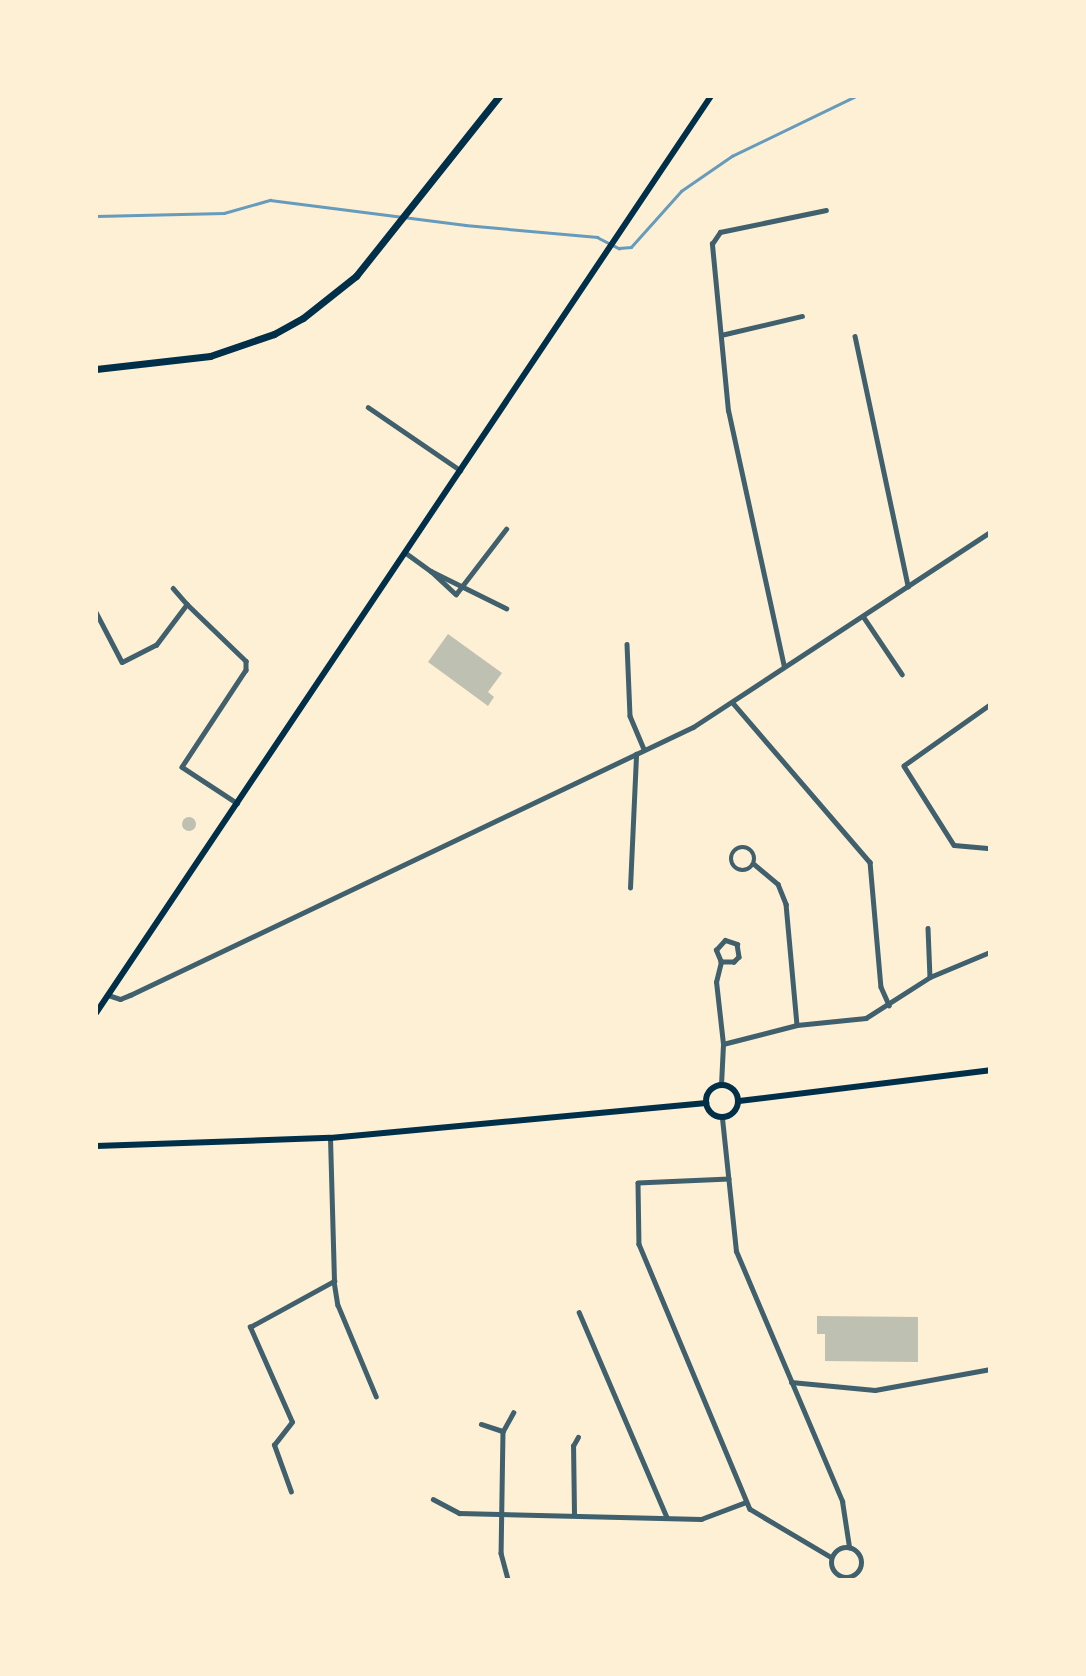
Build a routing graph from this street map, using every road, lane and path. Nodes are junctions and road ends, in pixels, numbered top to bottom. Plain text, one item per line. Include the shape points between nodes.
1 (499, 96) edge
2 (713, 96) edge
3 (826, 210) dead end
4 (802, 316) dead end
5 (721, 335) junction
6 (855, 336) dead end
7 (96, 369) edge
8 (368, 407) dead end
9 (460, 471) junction
10 (506, 529) dead end
11 (990, 532) edge
12 (406, 553) junction
13 (431, 571) junction
14 (463, 586) junction
15 (908, 586) junction
16 (173, 588) dead end
17 (187, 604) junction
18 (506, 608) dead end
19 (96, 612) edge
20 (863, 616) junction
21 (627, 644) dead end
22 (784, 668) junction
23 (902, 674) dead end
24 (733, 703) junction
25 (990, 705) edge
26 (644, 749) junction
27 (636, 753) junction
28 (237, 804) junction
29 (990, 848) edge
30 (754, 863) junction
31 (630, 888) dead end
32 (928, 928) dead end
33 (990, 952) edge
34 (721, 962) junction
35 (930, 977) junction
36 (108, 995) junction
37 (889, 1005) junction
38 (96, 1013) edge
39 (797, 1025) junction
40 (723, 1044) junction
41 (990, 1070) edge
42 (721, 1085) junction
43 (739, 1101) junction
44 (706, 1103) junction
45 (722, 1118) junction
46 (330, 1138) junction
47 (96, 1146) edge
48 (729, 1179) junction
49 (334, 1281) junction
50 (579, 1312) dead end
51 (990, 1369) edge
52 (790, 1382) junction
53 (376, 1396) dead end
54 (513, 1413) dead end
55 (481, 1424) dead end
56 (503, 1431) junction
57 (578, 1437) dead end
58 (291, 1492) dead end
59 (433, 1499) dead end
60 (746, 1502) junction
61 (502, 1514) junction
62 (574, 1514) junction
63 (667, 1517) junction
64 (849, 1546) junction
65 (831, 1557) junction
66 (836, 1577) edge
67 (508, 1580) edge

1 - 7 main road via 344,287 274,334 211,356
2 - 9 main road
3 - 5 street via 714,237
4 - 5 street
5 - 22 street via 728,411
6 - 15 street
8 - 9 street
9 - 12 main road
10 - 14 street
11 - 15 street
12 - 13 street
12 - 28 main road
13 - 14 street
13 - 14 street via 456,593
14 - 18 street
15 - 20 street
16 - 17 street
17 - 19 street via 156,645 122,662
17 - 28 street via 246,661 246,670 182,767
20 - 22 street
20 - 23 street
21 - 26 street via 630,716
22 - 24 street
24 - 26 street
24 - 37 street via 870,862 881,987
25 - 29 street via 904,766 954,845
26 - 27 street
27 - 31 street
27 - 36 street via 130,995 120,999
28 - 36 main road
30 - 30 street via 738,870 731,854 747,848
30 - 39 street via 778,884 786,904
32 - 35 street
33 - 35 street
34 - 34 street via 719,944 725,940 737,944 740,951 734,962
34 - 40 street via 716,982
35 - 37 street
36 - 38 main road
37 - 39 street via 866,1018
39 - 40 street
40 - 42 street
41 - 43 main road
42 - 43 main road via 733,1089
42 - 44 main road via 709,1091
43 - 45 main road via 734,1113
44 - 45 main road via 711,1114
44 - 46 main road
45 - 48 street
46 - 47 main road
46 - 49 street
48 - 52 street via 736,1251
48 - 60 street via 644,1180 635,1188 639,1244 645,1262
49 - 53 street via 338,1305
49 - 58 street via 250,1327 292,1422 274,1445
50 - 63 street
51 - 52 street via 875,1390
52 - 64 street via 842,1501
54 - 56 street
55 - 56 street
56 - 61 street
57 - 62 street via 573,1446
59 - 61 street via 450,1512
60 - 63 street via 701,1519
60 - 65 street via 755,1515
61 - 62 street
61 - 67 street via 501,1553
62 - 63 street
64 - 65 street
64 - 66 street via 861,1559 859,1570 849,1577
65 - 66 street

